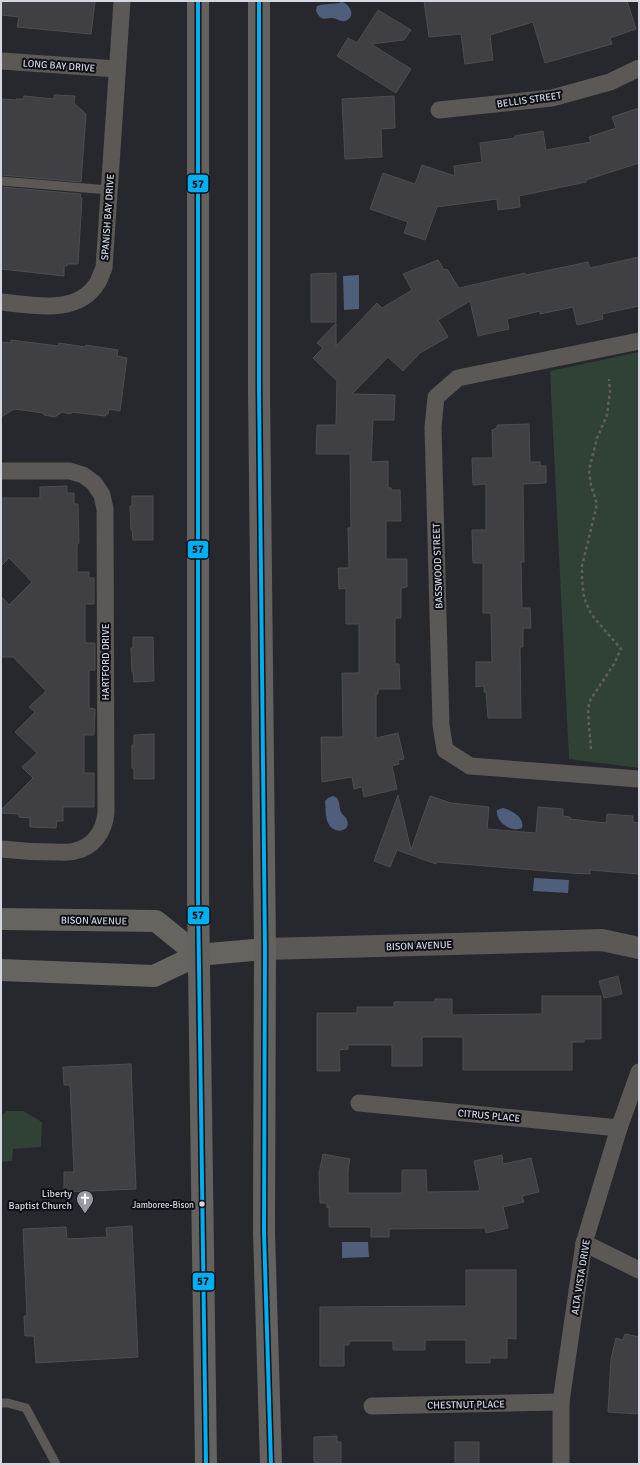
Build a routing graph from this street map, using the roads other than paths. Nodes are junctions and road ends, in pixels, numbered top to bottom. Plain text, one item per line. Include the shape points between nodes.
1 (122, 1) edge
2 (198, 1) edge
3 (259, 1) edge
4 (1, 61) edge
5 (639, 68) edge
6 (117, 69) junction
7 (439, 110) dead end
8 (1, 181) edge
9 (109, 190) junction
10 (1, 302) edge
11 (639, 341) edge
12 (1, 471) edge
13 (639, 779) edge
14 (1, 849) edge
15 (1, 919) edge
16 (639, 948) edge
17 (265, 949) junction
18 (198, 955) junction
19 (1, 970) edge
20 (639, 1072) edge
21 (359, 1103) dead end
22 (619, 1128) junction
23 (584, 1243) junction
24 (639, 1270) edge
25 (561, 1402) junction
26 (1, 1403) edge
27 (372, 1406) dead end
28 (56, 1464) edge
29 (206, 1464) edge
30 (271, 1464) edge
31 (561, 1464) edge

1 - 6 street, SPANISH BAY DRIVE
2 - 18 main road
3 - 17 main road via 259,388
4 - 6 street, LONG BAY DRIVE
5 - 7 street, BELLIS STREET via 610,82 552,98
6 - 9 street, SPANISH BAY DRIVE
8 - 9 lane
9 - 10 street, SPANISH BAY DRIVE via 104,268 98,282 88,294 62,306
11 - 13 street, BASSWOOD STREET via 458,378 436,397 433,428 441,717 445,750 470,766
12 - 14 street, HARTFORD DRIVE via 70,471 83,474 94,483 102,495 106,813 105,823 98,838 76,851 38,852
15 - 18 main road, BISON AVENUE via 156,921
16 - 17 street, BISON AVENUE via 602,940
17 - 18 main road, BISON AVENUE
17 - 30 main road via 264,1232
18 - 19 main road, BISON AVENUE via 154,976
18 - 29 main road
20 - 22 street, ALTA VISTA DRIVE
21 - 22 street, CITRUS PLACE
22 - 23 street, ALTA VISTA DRIVE
23 - 24 street
23 - 25 street, ALTA VISTA DRIVE
25 - 27 street, CHESTNUT PLACE
25 - 31 street, ALTA VISTA DRIVE
26 - 28 lane via 26,1408

